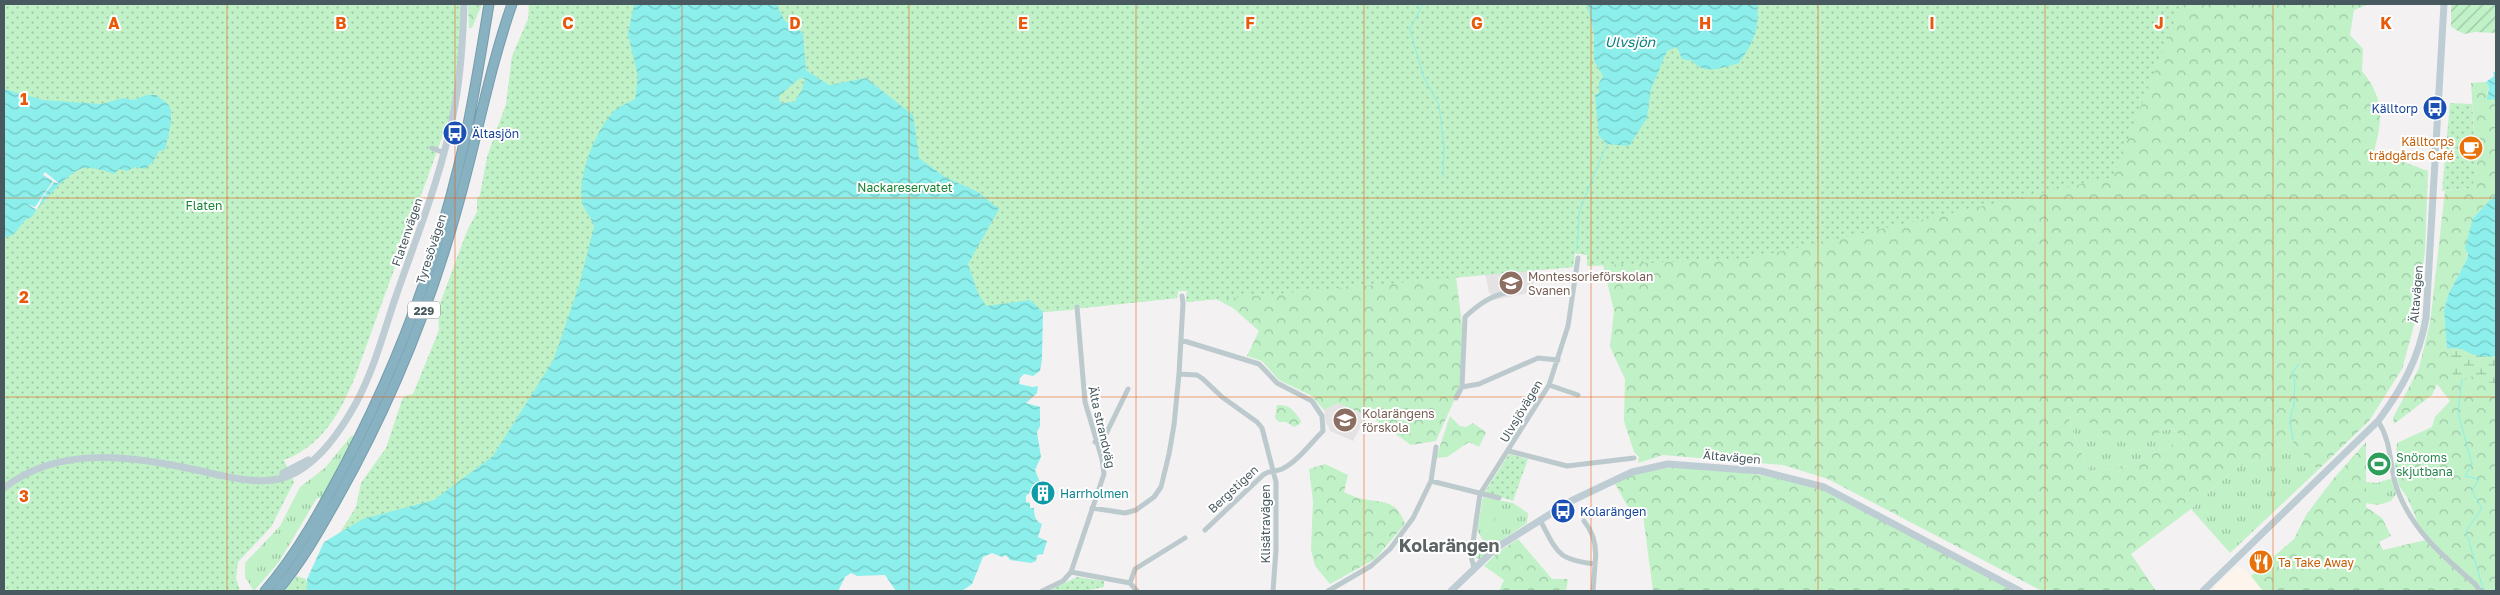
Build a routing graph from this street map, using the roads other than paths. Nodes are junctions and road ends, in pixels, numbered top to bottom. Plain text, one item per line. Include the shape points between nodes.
1 (464, 4) edge
2 (489, 4) edge
3 (512, 4) edge
4 (2444, 4) edge
5 (432, 148) dead end
6 (444, 153) junction
7 (1578, 258) dead end
8 (1509, 292) dead end
9 (1182, 296) dead end
10 (1077, 307) dead end
11 (1181, 340) junction
12 (1558, 360) junction
13 (1179, 374) junction
14 (1549, 385) junction
15 (1462, 387) junction
16 (1128, 389) dead end
17 (1578, 395) dead end
18 (1456, 398) dead end
19 (2378, 421) junction
20 (1096, 442) junction
21 (1436, 447) dead end
22 (1509, 451) junction
23 (1634, 458) dead end
24 (1273, 471) junction
25 (1431, 481) junction
26 (4, 488) edge
27 (1480, 494) junction
28 (1499, 498) dead end
29 (1092, 508) junction
30 (1540, 520) junction
31 (1584, 521) dead end
32 (1205, 530) dead end
33 (1185, 538) dead end
34 (1595, 564) junction
35 (1474, 568) junction
36 (1071, 572) junction
37 (1130, 583) junction
38 (2208, 590) edge
39 (265, 591) edge
40 (277, 591) edge
41 (1042, 591) edge
42 (1137, 591) edge
43 (1273, 591) edge
44 (1328, 591) edge
45 (1452, 591) edge
46 (1593, 591) edge
47 (2020, 591) edge
48 (2480, 591) edge

1 - 6 main road, Flatenvägen via 460,74
2 - 39 highway, Tyresövägen / 229 via 456,174 411,320 378,398 336,481 296,549
3 - 40 highway, Tyresövägen / 229 via 489,78 449,235 413,339 346,484
4 - 19 main road, Ältavägen via 2426,318 2413,366 2395,400
5 - 6 street
6 - 26 main road, Flatenvägen via 367,380 349,414 321,451 294,468 261,480 165,464 99,458 44,465
7 - 12 street, Ulvsjövägen via 1568,326
8 - 15 street via 1494,295 1465,317
9 - 11 street
10 - 20 street, Älta strandväg via 1084,392
11 - 13 street
11 - 24 street, Bergstigen via 1259,364 1277,382 1307,397 1317,407 1322,416 1323,431 1286,465
12 - 14 street, Ulvsjövägen
12 - 15 street via 1538,358 1479,384
13 - 24 street, Klisätravägen via 1197,375 1222,398 1257,422 1262,428
13 - 29 street via 1174,425 1161,487 1154,497 1136,510 1125,513
14 - 17 street
14 - 22 street, Ulvsjövägen
15 - 18 street
16 - 20 street via 1104,438
19 - 38 main road, Ältavägen
19 - 48 street via 2391,448 2399,494 2424,538
20 - 29 street, Älta strandväg via 1104,474
21 - 25 street
22 - 23 street via 1567,466
22 - 27 street, Ulvsjövägen
24 - 32 street, Bergstigen via 1263,475
24 - 43 street, Klisätravägen via 1276,482 1276,550
25 - 27 street
25 - 44 street via 1418,510 1390,548 1371,566
27 - 28 street
27 - 35 street, Ulvsjövägen via 1471,556
29 - 36 street, Älta strandväg
30 - 34 street via 1560,554 1569,560
30 - 35 main road, Ältavägen via 1502,544
30 - 47 main road, Ältavägen via 1606,482 1649,467 1668,464 1761,471 1824,487
31 - 34 street via 1594,540
33 - 37 street via 1135,569
34 - 46 street
35 - 45 main road, Ältavägen
36 - 37 street
36 - 41 street via 1063,581
37 - 42 street

